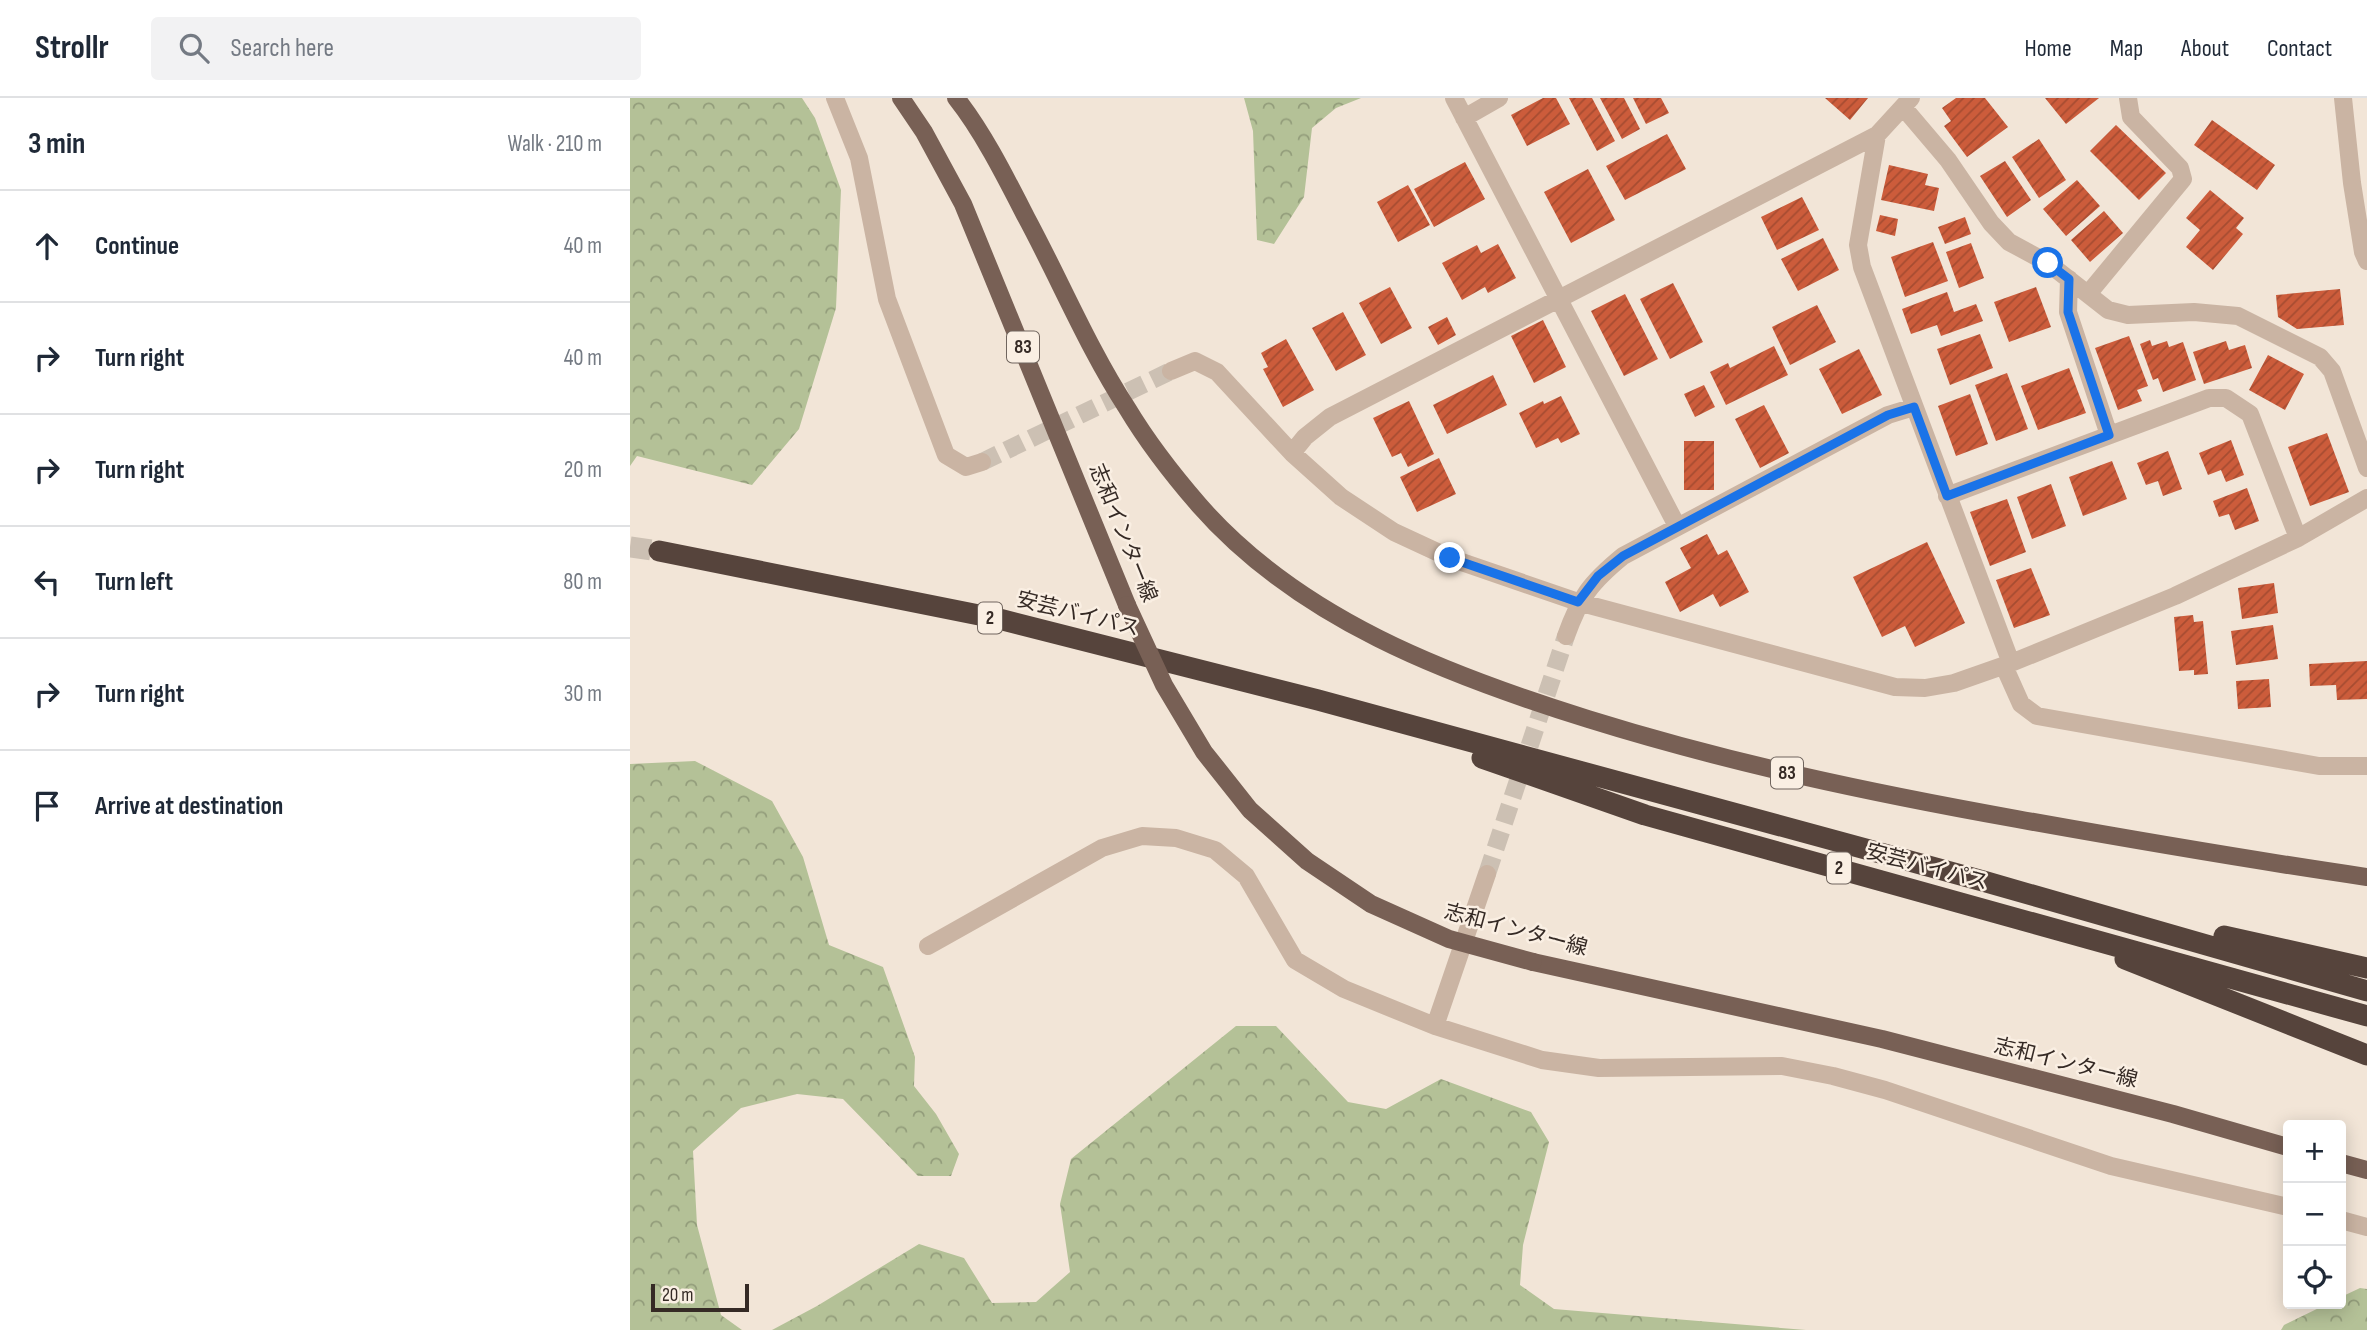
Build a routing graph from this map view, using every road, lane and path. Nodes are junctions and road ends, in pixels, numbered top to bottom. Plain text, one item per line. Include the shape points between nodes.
1 (835, 98) edge
2 (901, 98) edge
3 (956, 98) edge
4 (1454, 98) edge
5 (1499, 98) edge
6 (2128, 98) edge
7 (2343, 98) edge
8 (1907, 103) edge
9 (1464, 118) junction
10 (1877, 135) junction
11 (2367, 261) edge
12 (2069, 279) junction
13 (2088, 294) junction
14 (1559, 300) junction
15 (1171, 371) tunnel mouth
16 (1914, 407) junction
17 (2109, 435) junction
18 (1292, 453) junction
19 (982, 462) tunnel mouth
20 (2367, 468) edge
21 (1947, 496) junction
22 (2367, 498) edge
23 (1677, 526) junction
24 (2298, 538) junction
25 (659, 551) tunnel mouth
26 (1578, 602) junction
27 (1566, 636) tunnel mouth
28 (2008, 664) junction
29 (1318, 700) junction
30 (2367, 766) edge
31 (1487, 874) tunnel mouth
32 (2367, 877) edge
33 (1983, 881) junction
34 (2018, 917) junction
35 (928, 946) dead end
36 (2367, 968) edge
37 (2367, 991) edge
38 (2367, 1016) edge
39 (1435, 1026) junction
40 (2367, 1055) edge
41 (2283, 1146) edge
42 (2346, 1164) edge
43 (2367, 1170) edge
44 (2283, 1206) edge
45 (2346, 1221) edge
46 (2367, 1227) edge

1 - 19 street via 859,158 887,299 946,455 966,467
2 - 41 main road, 志和インター線 / 83, bridge via 963,204 1164,685 1204,752 1250,810 1307,861 1371,904 1449,939 1533,962 1882,1039
3 - 32 main road, 83 via 1007,180 1125,406 1161,460 1245,554 1375,637 1445,670 1528,700 1756,766 1891,797
4 - 9 street
5 - 9 street
6 - 13 street via 2131,117 2180,168 2183,179
7 - 11 street
8 - 10 street
8 - 12 street via 1991,223 2009,242
9 - 14 street
10 - 14 street
10 - 16 street via 1858,245
12 - 13 street
12 - 17 street via 2068,312
13 - 20 street via 2108,310 2128,315 2194,312 2238,316 2320,357 2332,371
14 - 18 street via 1330,417
14 - 23 street
15 - 18 street via 1195,361 1217,372
16 - 21 street
16 - 23 street via 1888,415
17 - 21 street
17 - 24 street via 2209,398 2226,398 2250,414
18 - 26 street via 1341,497 1394,532 1450,558
21 - 28 street
22 - 24 street
23 - 26 street via 1623,556 1598,576
24 - 28 street via 2175,596
25 - 29 highway, 安芸バイパス / 2 via 999,619
26 - 27 street
26 - 28 street via 1895,687 1954,683
28 - 30 street via 2021,704 2037,716 2319,766
29 - 33 highway, 安芸バイパス / 2
29 - 34 highway, 安芸バイパス / 2 via 1645,815
31 - 39 street
33 - 36 highway
33 - 37 highway, 安芸バイパス / 2
34 - 38 highway, 安芸バイパス / 2
34 - 40 highway
35 - 39 street via 1102,848 1142,836 1176,838 1215,850 1246,876 1294,960 1344,989
39 - 44 street via 1542,1060 1599,1068 1782,1066 1833,1076 2111,1166
42 - 43 main road
45 - 46 street

